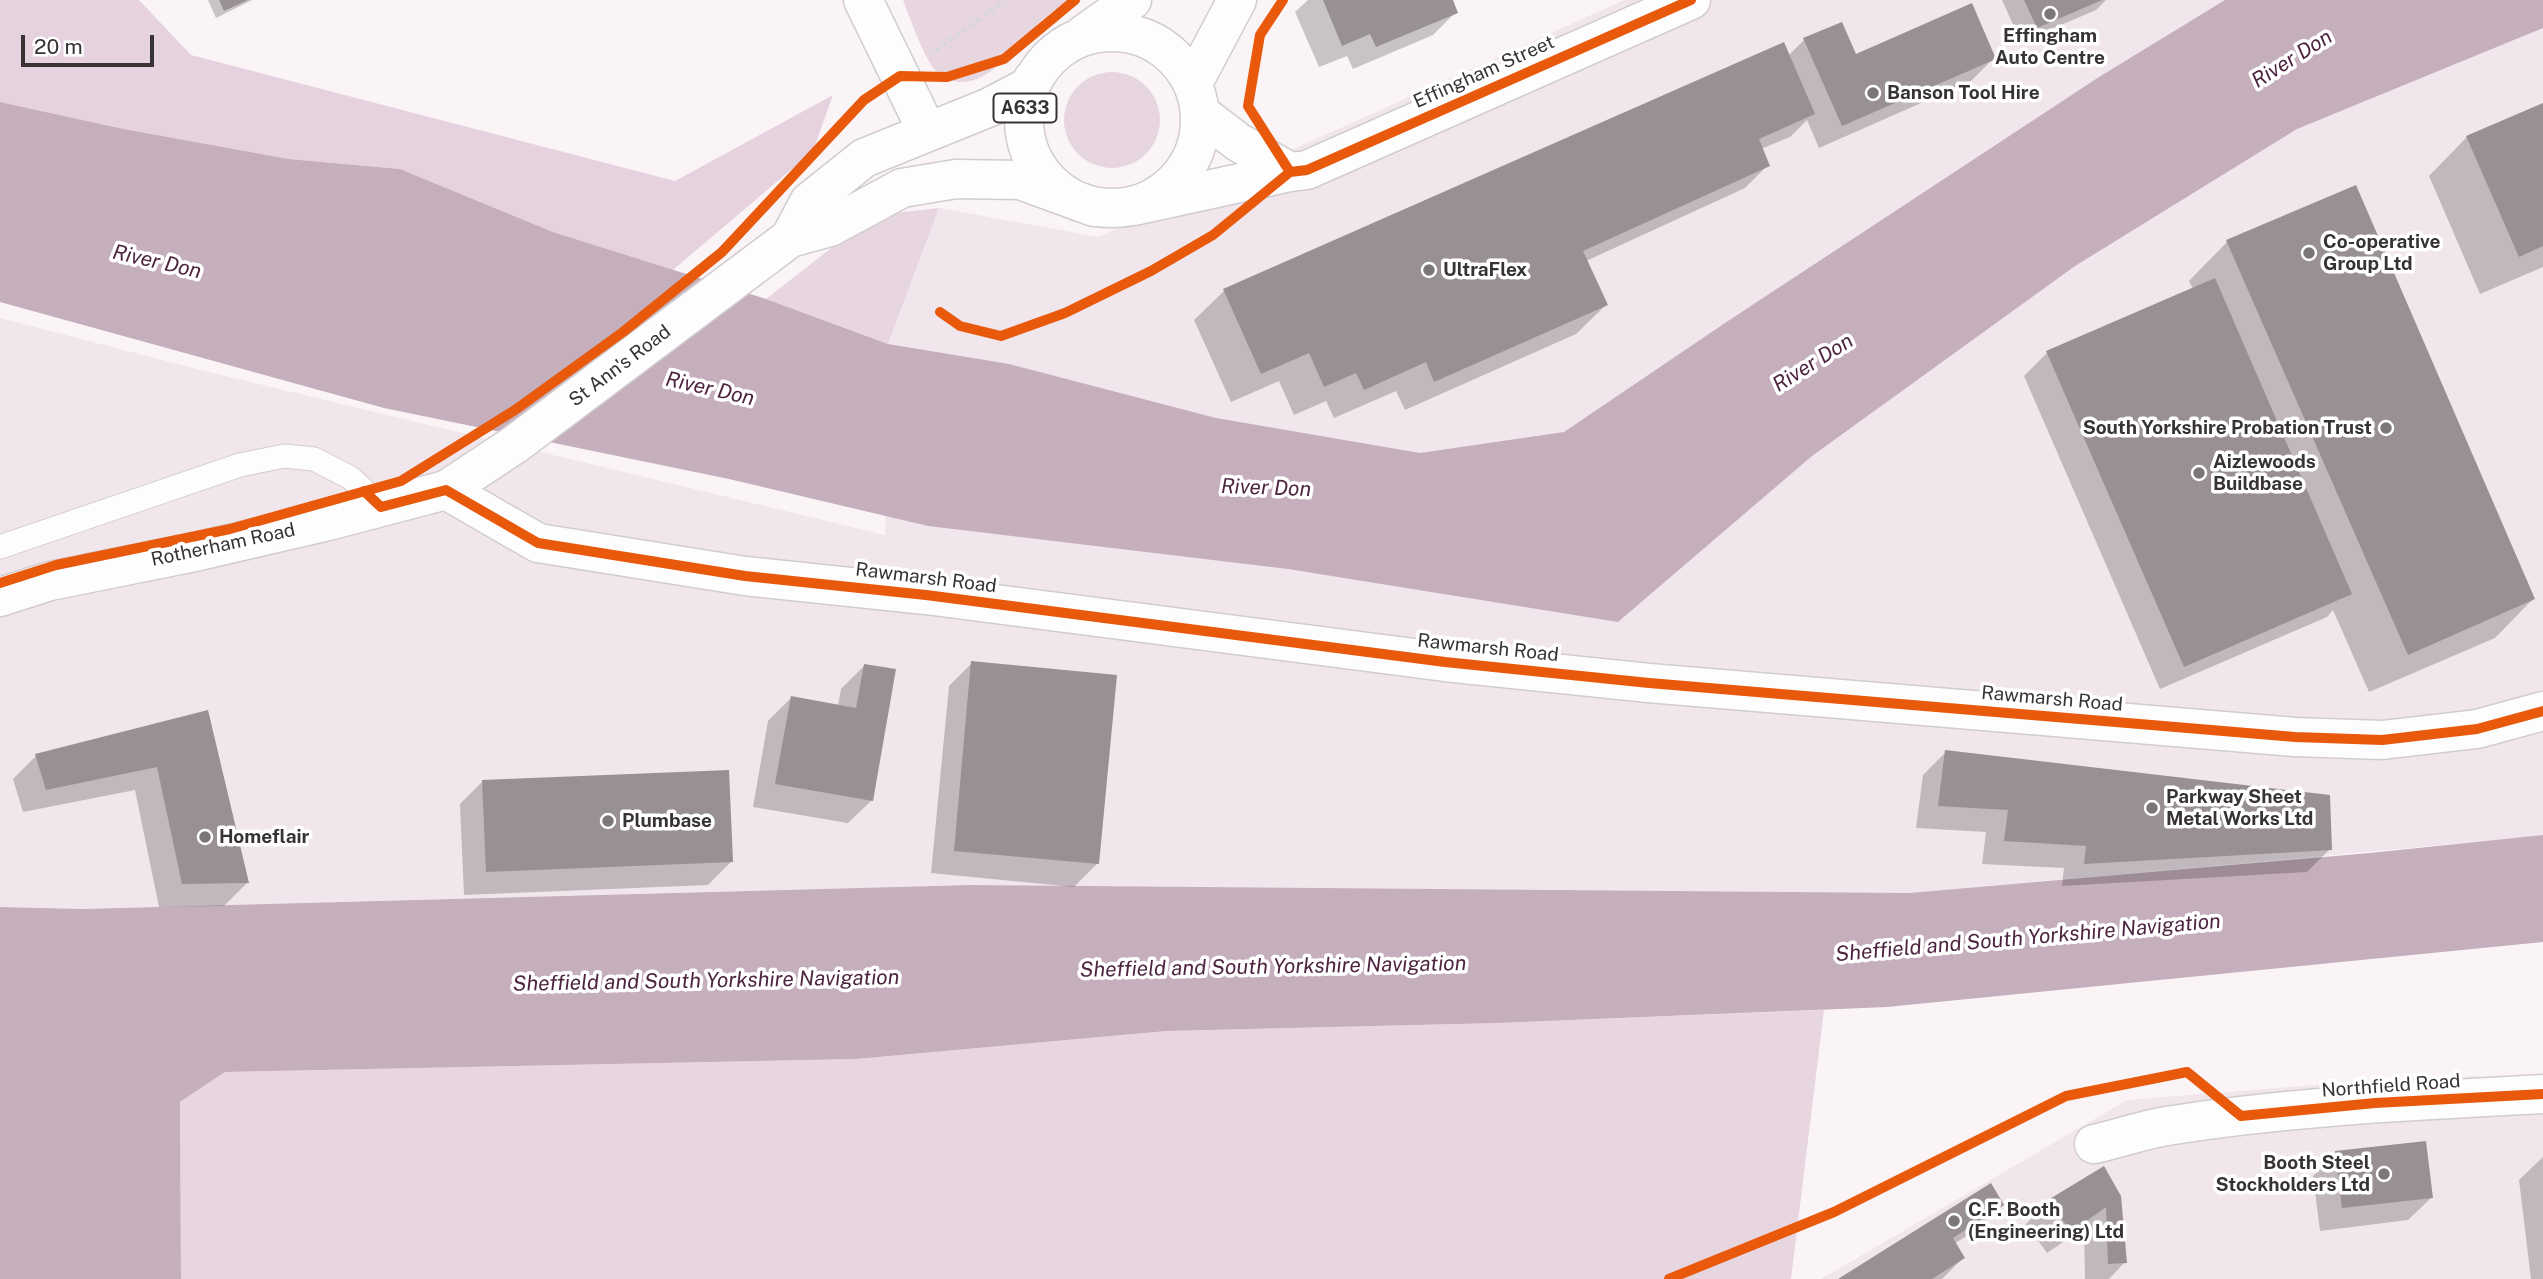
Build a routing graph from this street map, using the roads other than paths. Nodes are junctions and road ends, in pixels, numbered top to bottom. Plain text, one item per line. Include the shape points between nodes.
1 (863, 0) edge
2 (1132, 0) edge
3 (1237, 0) edge
4 (1691, 0) edge
5 (1082, 36) junction
6 (1033, 79) junction
7 (1197, 98) junction
8 (927, 131) junction
9 (1290, 172) junction
10 (1134, 206) junction
11 (1094, 207) junction
12 (790, 238) junction
13 (446, 490) junction
14 (382, 507) junction
15 (0, 547) edge
16 (0, 597) edge
17 (2543, 711) edge
18 (2543, 1094) edge
19 (2095, 1144) dead end

1 - 8 street
2 - 5 street, St Ann's Road / A633
3 - 7 street, St Ann's Road / A633
4 - 9 street, Effingham Street via 1307,170
5 - 6 street, St Ann's Road / A633 via 1048,58
5 - 7 street, St Ann's Road / A633 via 1119,31 1149,38 1165,49
6 - 8 street, St Ann's Road / A633 via 1028,87 990,107
6 - 11 street, St Ann's Road / A633 via 1024,101 1025,141 1036,166 1056,190
7 - 9 street via 1238,142
7 - 10 street, St Ann's Road / A633 via 1200,132 1191,161 1166,190
8 - 12 street, St Ann's Road / A633 via 864,158 809,202
9 - 10 street, Effingham Street
10 - 11 street, St Ann's Road / A633
11 - 12 street, St Ann's Road / A633 via 1020,180 956,179 902,188 830,227
12 - 13 street, St Ann's Road / A633 via 514,445
13 - 14 street, Rotherham Road / A633
13 - 17 street, Rawmarsh Road via 538,543 745,576 1622,681 2295,737 2382,740 2477,729
14 - 15 lane via 351,478 314,459 285,456 240,465
14 - 16 street, Rotherham Road / A633 via 50,581
18 - 19 street, Northfield Road via 2241,1116 2164,1127

